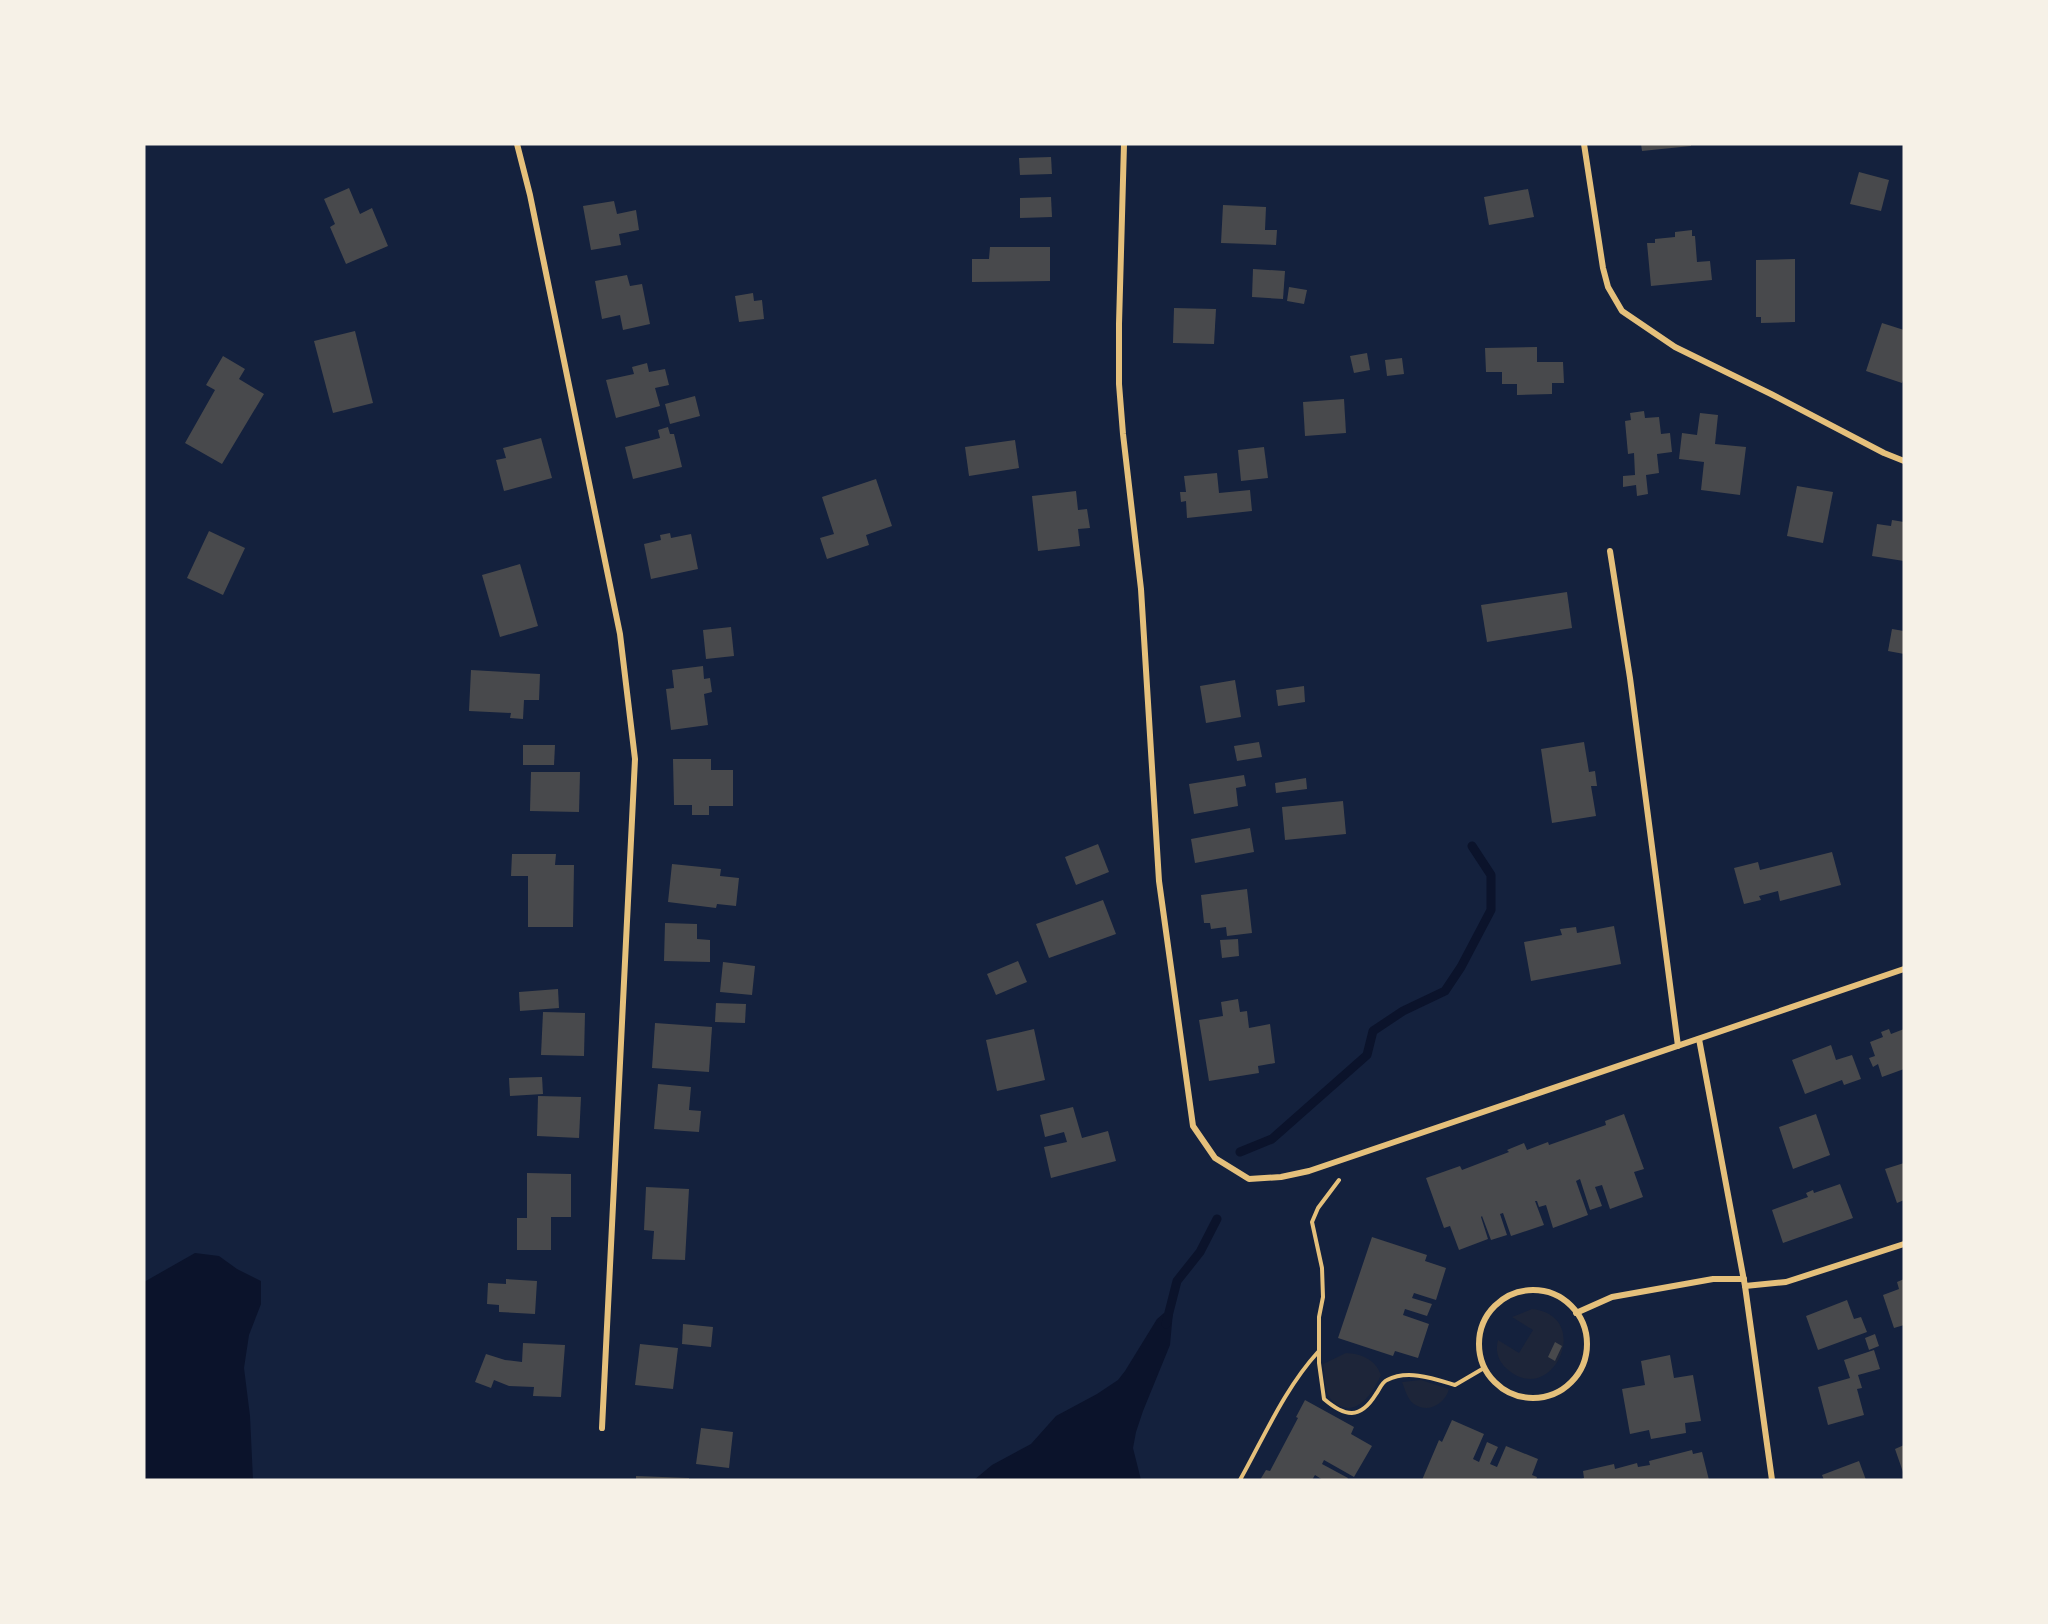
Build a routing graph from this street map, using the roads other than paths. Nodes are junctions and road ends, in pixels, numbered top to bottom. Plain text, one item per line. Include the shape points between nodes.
1 (518, 144) edge
2 (1124, 144) edge
3 (1584, 144) edge
4 (1904, 461) edge
5 (1610, 551) dead end
6 (1904, 969) edge
7 (1699, 1039) junction
8 (1678, 1046) junction
9 (1904, 1244) edge
10 (1744, 1283) junction
11 (1576, 1312) junction
12 (602, 1428) dead end
13 (1772, 1480) edge

1 - 12 street via 620,634 635,759
2 - 8 street via 1119,384 1123,442 1141,589 1159,881 1193,1126 1215,1158 1249,1179 1281,1177 1309,1171
3 - 4 street via 1603,268 1608,287 1622,311 1675,347
5 - 8 street
6 - 7 street
7 - 8 street
7 - 10 street
9 - 10 street via 1786,1282
10 - 11 street via 1713,1279 1612,1297
10 - 13 street
11 - 11 street via 1586,1338 1586,1352 1576,1376 1557,1392 1534,1399 1521,1397 1499,1386 1484,1368 1479,1350 1482,1328 1492,1310 1506,1298 1521,1292 1547,1292

